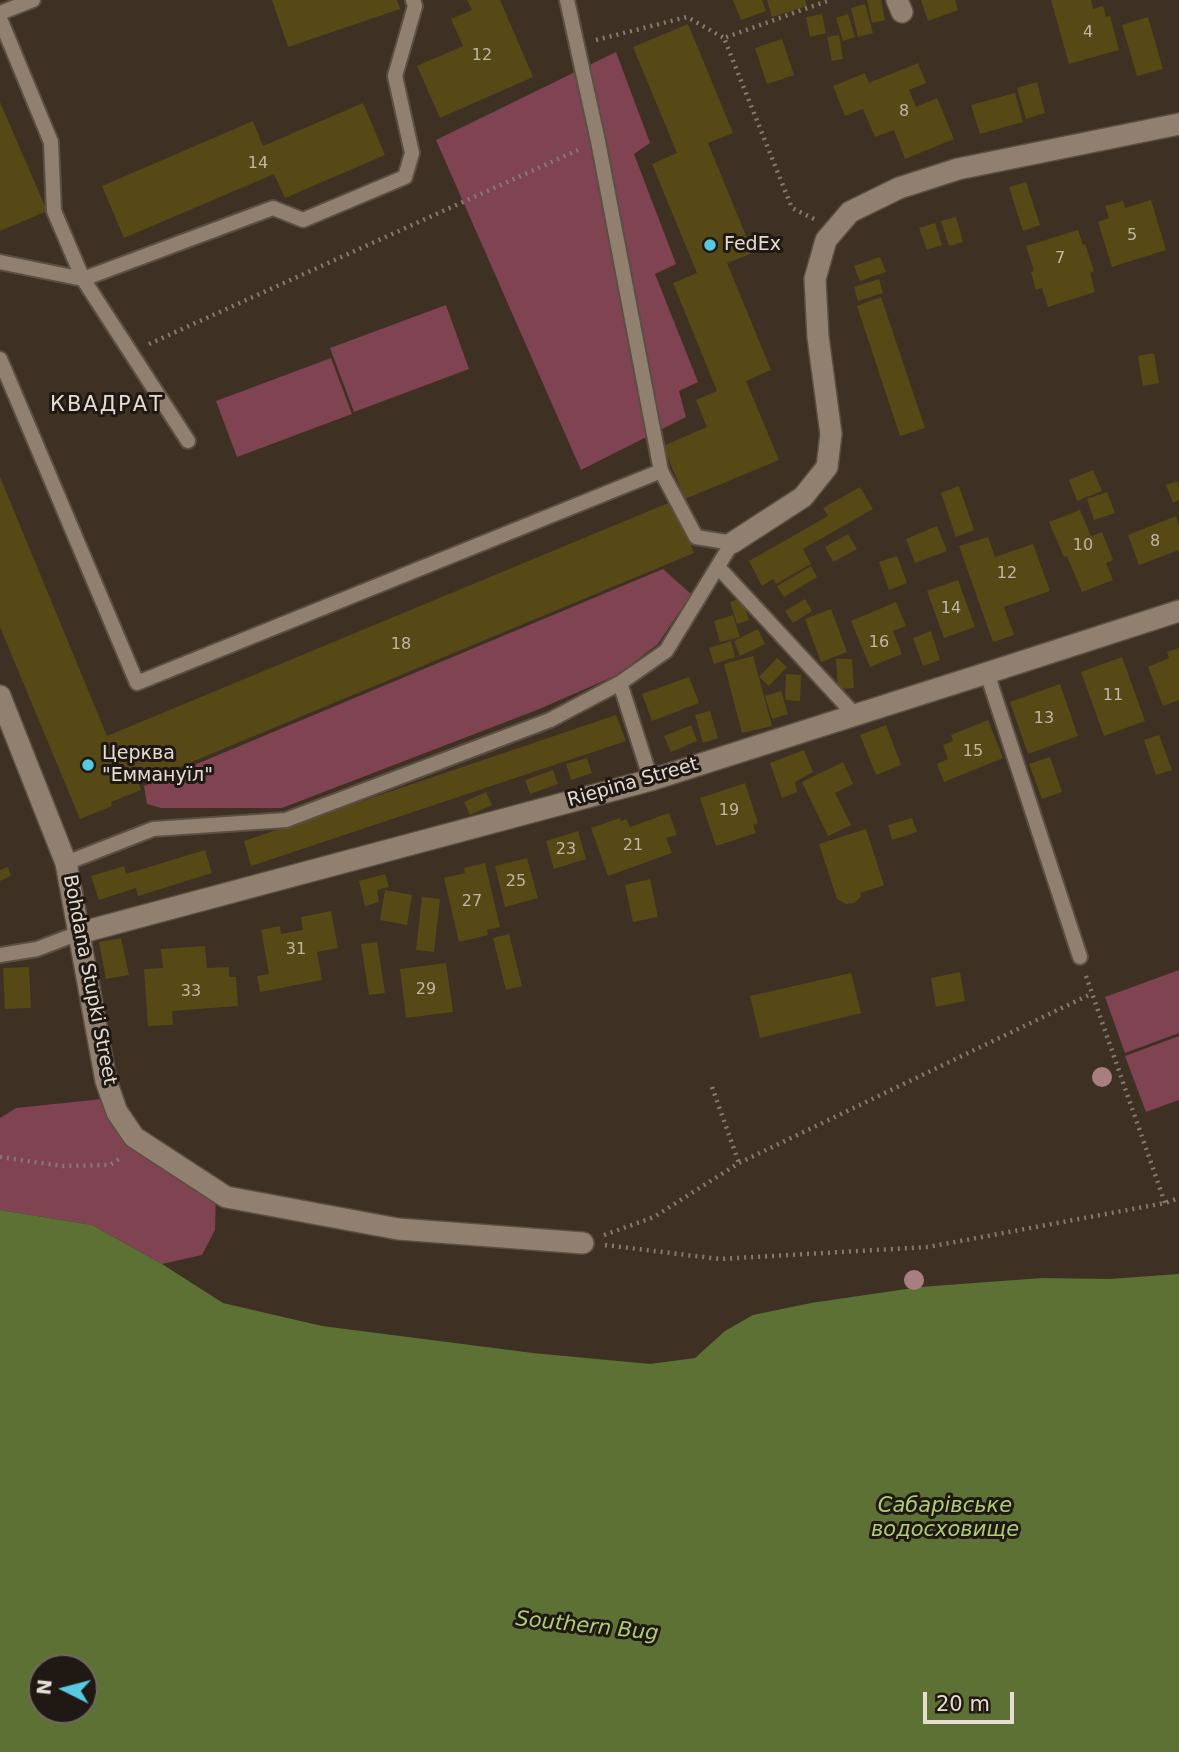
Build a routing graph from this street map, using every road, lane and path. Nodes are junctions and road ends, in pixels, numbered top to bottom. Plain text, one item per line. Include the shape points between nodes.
1 (33, 0) edge
2 (414, 0) edge
3 (567, 0) edge
4 (830, 0) edge
5 (0, 13) edge
6 (0, 19) edge
7 (724, 37) junction
8 (577, 45) junction
9 (1179, 124) edge
10 (598, 141) junction
11 (835, 229) junction
12 (0, 262) edge
13 (83, 279) junction
14 (130, 352) junction
15 (0, 359) edge
16 (188, 442) dead end
17 (661, 471) junction
18 (732, 543) junction
19 (718, 567) junction
20 (1179, 611) edge
21 (987, 673) junction
22 (620, 683) junction
23 (0, 696) edge
24 (855, 715) junction
25 (651, 779) junction
26 (66, 863) junction
27 (79, 933) junction
28 (0, 955) edge
29 (1080, 957) joint
30 (1091, 994) junction
31 (712, 1087) dead end
32 (144, 1143) junction
33 (0, 1157) edge
34 (739, 1163) junction
35 (1179, 1198) edge
36 (1165, 1203) junction
37 (583, 1243) junction

1 - 5 lane
2 - 13 lane via 395,76 412,153 405,177 303,220 273,208
3 - 8 lane
4 - 7 path
6 - 13 lane via 51,142 54,211
7 - 8 path via 687,18
7 - 11 path via 792,208
8 - 10 lane
9 - 11 street via 958,169 899,188 850,212
10 - 14 path
10 - 17 lane
11 - 18 street via 826,240 815,279 831,434 827,467 803,497
12 - 13 lane
13 - 14 lane
14 - 16 lane
15 - 17 lane via 137,683
17 - 18 lane via 696,537
18 - 19 lane
19 - 22 lane via 666,651
19 - 24 lane
20 - 21 street, Riepina Street
21 - 24 street, Riepina Street
21 - 29 lane
22 - 25 lane
22 - 26 lane via 550,720 286,820 153,829
23 - 26 street, Bohdana Stupki Street
24 - 25 street, Riepina Street
25 - 27 street, Riepina Street
26 - 27 street, Bohdana Stupki Street
27 - 28 lane via 37,949
27 - 32 street, Bohdana Stupki Street via 106,1081 117,1112 134,1137
29 - 30 path
30 - 34 path
30 - 36 path
31 - 34 path
32 - 33 path via 110,1165 62,1166
32 - 37 street, Bohdana Stupki Street via 226,1197 398,1229
34 - 37 path via 654,1217
35 - 36 path
36 - 37 path via 928,1247 720,1259

